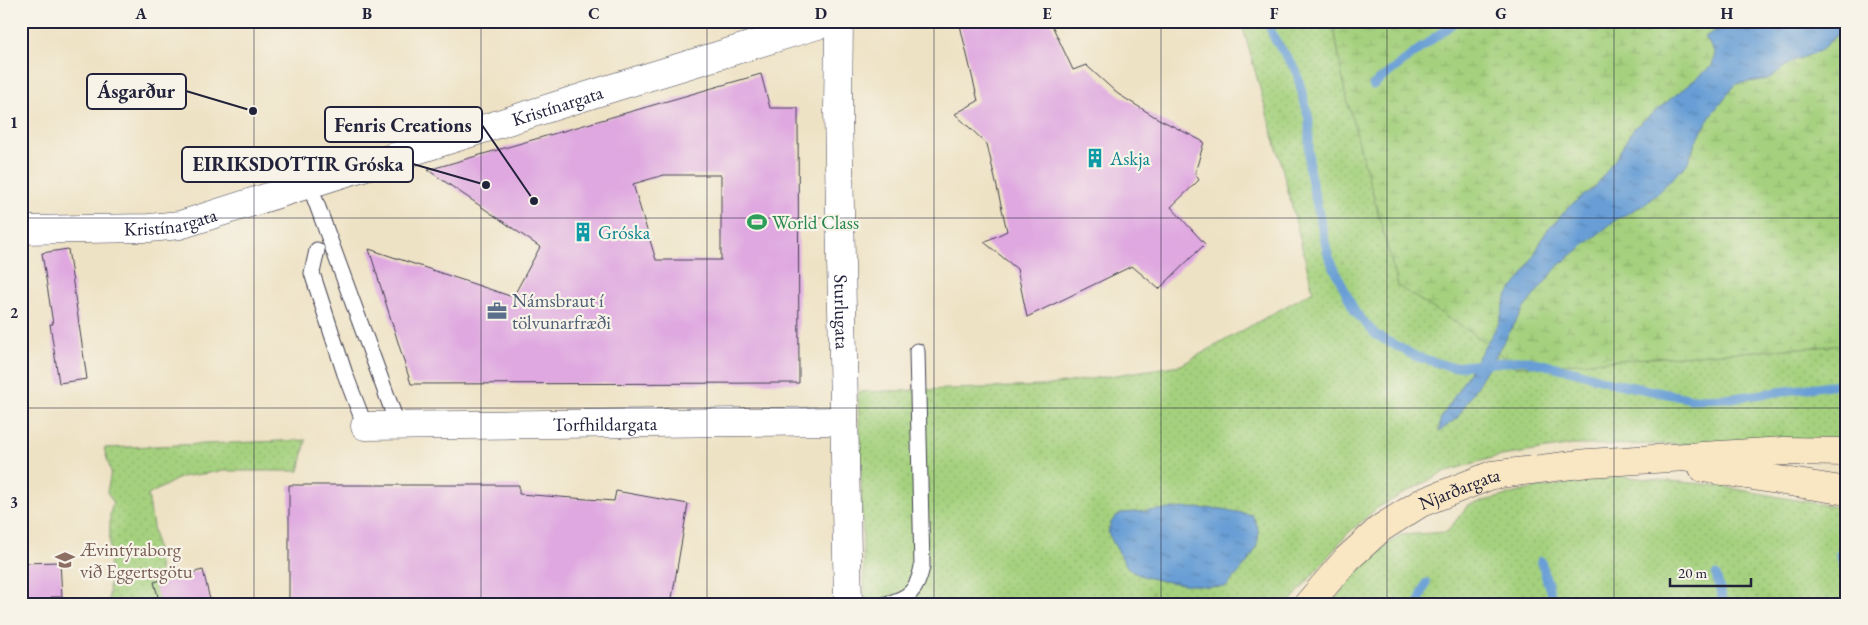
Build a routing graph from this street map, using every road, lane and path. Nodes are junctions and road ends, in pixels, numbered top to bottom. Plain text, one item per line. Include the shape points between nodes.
1 (830, 21) edge
2 (839, 21) edge
3 (309, 184) junction
4 (21, 230) edge
5 (318, 250) dead end
6 (918, 351) dead end
7 (844, 421) junction
8 (365, 426) joint
9 (398, 426) junction
10 (1847, 452) edge
11 (1650, 460) junction
12 (1847, 491) edge
13 (848, 604) edge
14 (886, 604) edge
15 (1308, 604) edge

1 - 3 street, Kristínargata
2 - 7 street, Sturlugata
3 - 4 street, Kristínargata via 180,225
3 - 9 lane
5 - 8 lane via 312,273 344,374
6 - 14 lane via 922,567 911,594
7 - 9 street, Torfhildargata
7 - 13 street, Sturlugata
8 - 9 street, Torfhildargata
10 - 11 main road, Njarðargata via 1784,451
11 - 12 main road, Njarðargata
11 - 15 main road, Njarðargata via 1588,463 1492,475 1429,500 1381,528 1347,559

